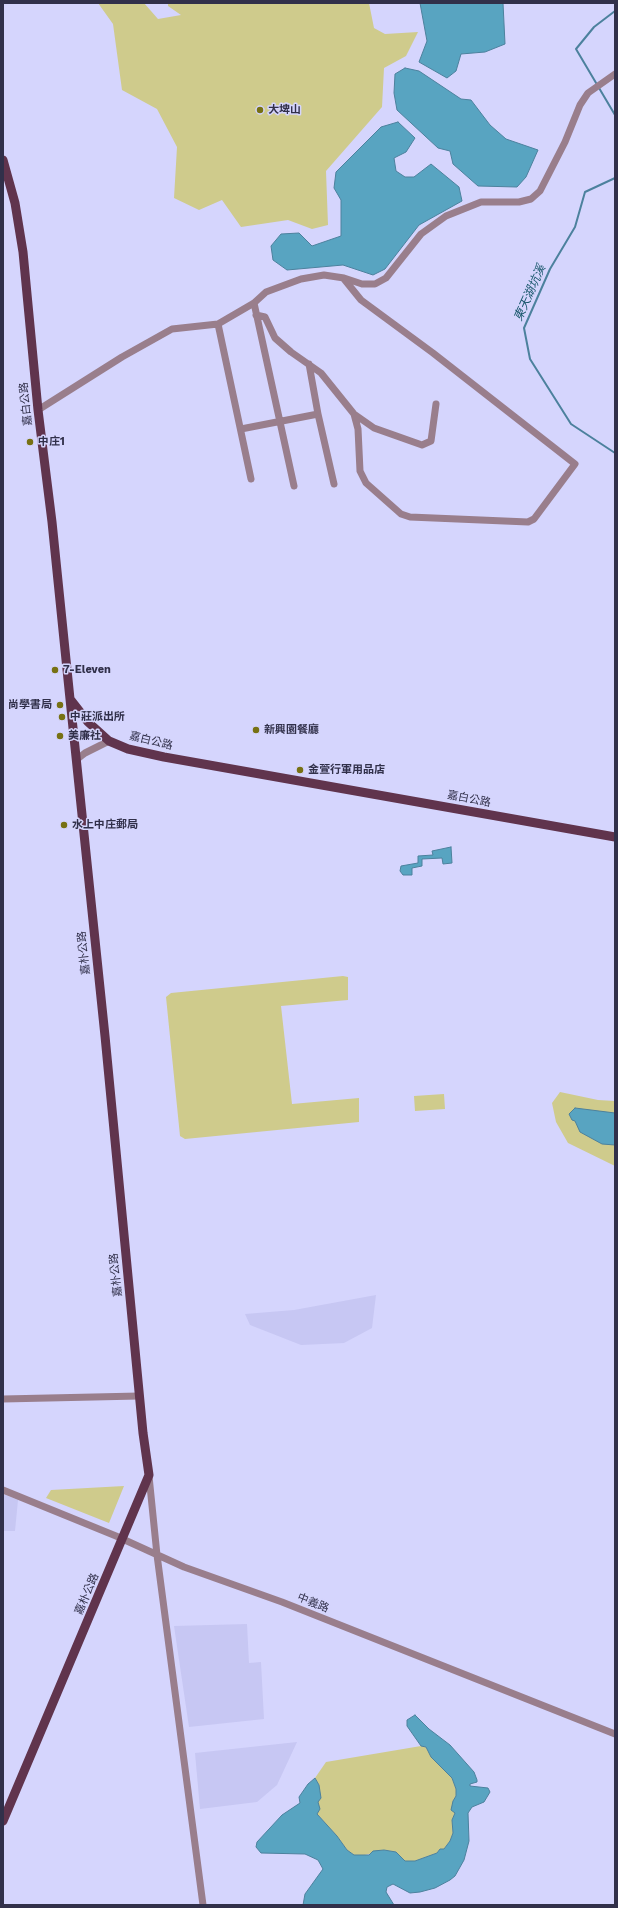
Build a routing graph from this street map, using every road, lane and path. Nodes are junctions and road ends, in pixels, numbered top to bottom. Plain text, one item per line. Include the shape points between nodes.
1 (615, 74) edge
2 (3, 161) edge
3 (344, 278) junction
4 (254, 303) junction
5 (256, 315) junction
6 (218, 324) junction
7 (309, 364) junction
8 (436, 404) dead end
9 (38, 410) junction
10 (318, 414) junction
11 (354, 414) junction
12 (280, 422) junction
13 (241, 429) junction
14 (251, 479) dead end
15 (334, 484) dead end
16 (294, 486) dead end
17 (70, 699) junction
18 (109, 740) junction
19 (76, 760) junction
20 (615, 837) edge
21 (139, 1396) junction
22 (3, 1399) edge
23 (149, 1475) junction
24 (3, 1490) edge
25 (123, 1539) junction
26 (158, 1555) junction
27 (615, 1734) edge
28 (3, 1821) edge
29 (203, 1905) edge

1 - 3 street via 588,93 540,191 531,199 518,202 481,202 462,208 421,234 386,278 375,284 362,284
2 - 9 main road, 嘉白公路 via 15,203 23,252
3 - 4 street via 324,275 301,279 266,292
3 - 11 street via 361,300 575,464 534,519 528,522 410,518 401,514 366,483 360,471 358,429
4 - 5 street
4 - 6 street
5 - 7 street via 265,317 275,338
5 - 12 street
6 - 9 street via 172,329 160,334
6 - 13 street
7 - 10 street
7 - 11 street via 321,373
8 - 11 street via 431,441 422,445 374,428
9 - 17 main road, 嘉白公路
10 - 12 street
10 - 15 street
12 - 13 street
12 - 16 street
13 - 14 street
17 - 18 main road, 嘉白公路 via 88,722
17 - 19 main road, 嘉朴公路
18 - 19 street
18 - 20 main road, 嘉白公路 via 128,748 164,757
19 - 21 main road, 嘉朴公路
21 - 22 street
21 - 23 main road, 嘉朴公路
23 - 25 main road, 嘉朴公路
23 - 26 street
24 - 25 street, 中義路
25 - 26 street, 中義路
25 - 28 main road, 嘉朴公路
26 - 27 street, 中義路
26 - 29 street

